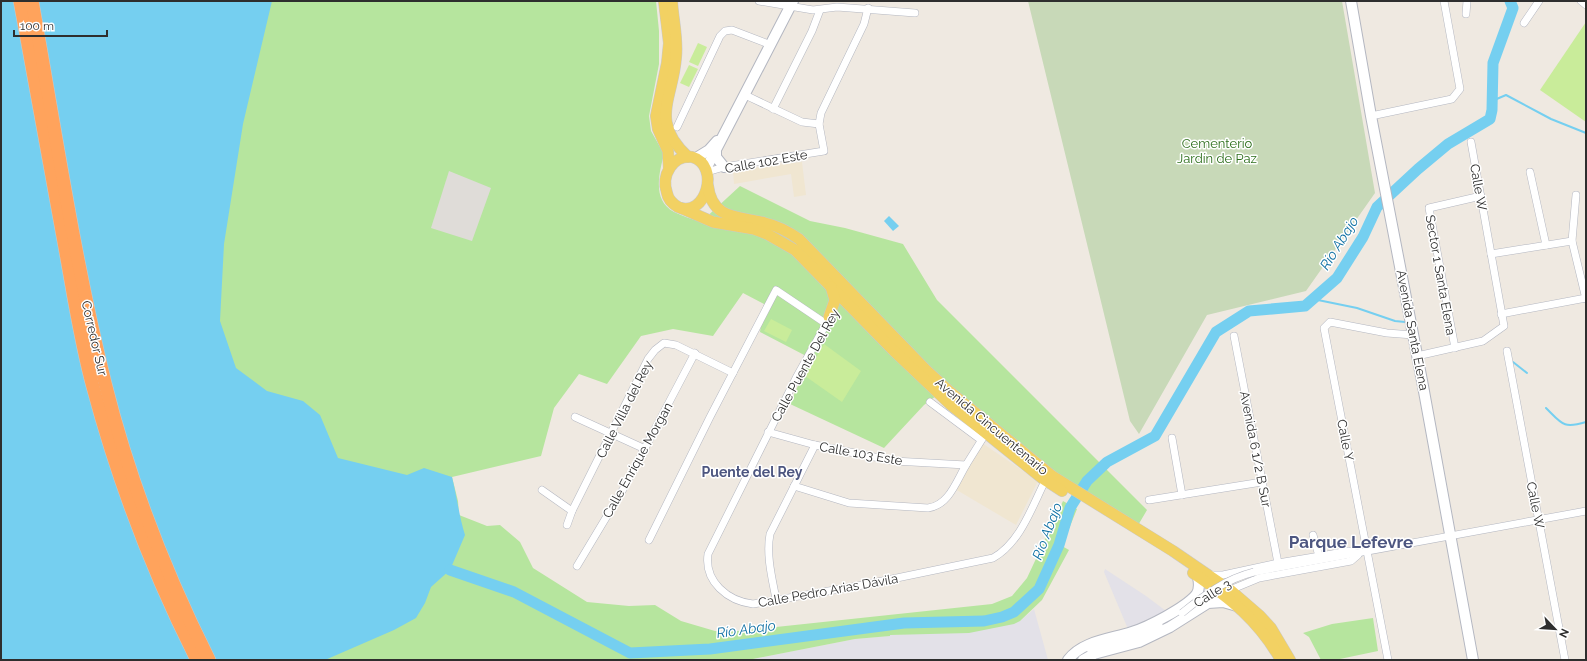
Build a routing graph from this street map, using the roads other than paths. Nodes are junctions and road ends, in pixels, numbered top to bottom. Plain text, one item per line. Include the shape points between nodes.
1 (20, 1) edge
2 (32, 1) edge
3 (664, 1) edge
4 (672, 1) edge
5 (759, 1) edge
6 (1351, 1) edge
7 (1444, 1) edge
8 (1467, 1) edge
9 (1539, 1) edge
10 (1581, 1) edge
11 (792, 3) edge
12 (1586, 5) edge
13 (868, 8) junction
14 (820, 10) junction
15 (915, 13) dead end
16 (1466, 14) dead end
17 (1524, 23) dead end
18 (771, 45) junction
19 (745, 95) junction
20 (773, 109) junction
21 (1371, 116) junction
22 (819, 124) junction
23 (677, 127) dead end
24 (727, 131) junction
25 (1471, 142) dead end
26 (716, 152) junction
27 (692, 158) junction
28 (724, 167) junction
29 (669, 169) junction
30 (706, 171) junction
31 (1530, 172) dead end
32 (708, 186) junction
33 (1576, 195) dead end
34 (1481, 196) junction
35 (681, 208) junction
36 (789, 233) junction
37 (1572, 241) junction
38 (1546, 245) junction
39 (1491, 254) junction
40 (831, 286) junction
41 (842, 298) junction
42 (1586, 298) edge
43 (856, 312) junction
44 (1501, 314) junction
45 (829, 317) junction
46 (1413, 335) junction
47 (1234, 336) dead end
48 (1455, 348) junction
49 (1507, 351) dead end
50 (695, 353) junction
51 (1417, 356) junction
52 (733, 373) junction
53 (930, 402) dead end
54 (575, 418) dead end
55 (768, 432) junction
56 (611, 434) junction
57 (984, 437) junction
58 (1172, 438) dead end
59 (815, 445) junction
60 (645, 449) junction
61 (966, 465) junction
62 (1045, 481) junction
63 (1262, 482) junction
64 (794, 486) junction
65 (542, 490) dead end
66 (1066, 490) junction
67 (1182, 495) junction
68 (1150, 500) dead end
69 (572, 511) junction
70 (1586, 511) edge
71 (1539, 520) junction
72 (567, 525) dead end
73 (1313, 534) dead end
74 (1450, 537) junction
75 (649, 540) dead end
76 (1368, 552) junction
77 (1360, 554) junction
78 (1319, 556) junction
79 (1278, 563) junction
80 (577, 566) dead end
81 (1204, 576) junction
82 (1230, 590) junction
83 (1196, 594) junction
84 (776, 599) junction
85 (1208, 603) junction
86 (1237, 606) junction
87 (197, 660) edge
88 (210, 660) edge
89 (1068, 660) edge
90 (1075, 660) edge
91 (1083, 660) edge
92 (1281, 660) edge
93 (1290, 660) edge
94 (1388, 660) edge
95 (1473, 660) edge
96 (1564, 660) edge

1 - 87 highway, Corredor Sur via 74,300 92,385 137,524
2 - 88 highway, Corredor Sur via 86,298 107,390 148,522
3 - 29 main road via 669,43 656,116 668,151
4 - 27 main road via 677,44 676,65 665,116 674,142
5 - 11 street
6 - 21 street, Avenida Santa Elena
7 - 21 street via 1460,89 1452,99
8 - 16 street
9 - 17 street
10 - 12 street
11 - 14 street
11 - 18 street
13 - 14 street via 838,7
13 - 15 street
13 - 22 street via 864,24 821,114
14 - 20 street
18 - 19 street
18 - 23 street via 732,30 720,36
19 - 20 street
19 - 24 street
20 - 22 street via 802,122
21 - 46 street, Avenida Santa Elena
22 - 28 street, Calle 102 Este via 824,151
24 - 26 street
24 - 27 street via 709,150
25 - 34 street, Calle W
26 - 28 street via 716,157
26 - 30 street
27 - 29 main road via 676,162
27 - 30 main road
28 - 30 street, Calle 102 Este
29 - 35 main road via 665,182 667,196 672,203
30 - 32 main road
31 - 38 street
32 - 35 main road via 697,205
32 - 36 main road, Avenida Cincuentenario via 712,203 723,212 766,223
33 - 37 street
34 - 39 street, Calle W
34 - 48 street, Sector 1 Santa Elena via 1429,208
35 - 40 main road, Avenida Cincuentenario via 713,222 754,229 774,237 795,250
36 - 41 main road via 838,285
36 - 66 main road, Avenida Cincuentenario via 807,246 926,371
37 - 38 street
37 - 42 street
38 - 39 street
39 - 44 street, Calle W
40 - 41 main road, Avenida Cincuentenario
40 - 45 main road via 835,300
41 - 43 main road, Avenida Cincuentenario
41 - 45 street, Calle Puente Del Rey
42 - 44 street
43 - 45 main road via 841,309
43 - 57 main road, Avenida Cincuentenario
44 - 48 street, Calle W via 1504,326 1483,341
45 - 52 street via 776,290
45 - 55 street, Calle Puente Del Rey
46 - 51 street, Avenida Santa Elena
46 - 76 street, Calle Y via 1387,334 1330,322 1324,328
47 - 63 street, Avenida 6 1/2 B Sur
48 - 51 street
49 - 71 street, Calle W
50 - 52 street, Calle Villa del Rey
50 - 56 street, Calle Villa del Rey via 664,343 655,350 648,359
50 - 60 street, Calle Enrique Morgan
51 - 74 street, Avenida Santa Elena
52 - 75 street
53 - 57 street
54 - 56 street
55 - 59 street, Calle 103 Este
55 - 84 street, Calle Pedro Arias Dávila via 708,554 707,566 715,583 723,592 740,602 752,604
56 - 60 street
56 - 69 street, Calle Villa del Rey
57 - 61 street
57 - 62 main road, Avenida Cincuentenario
58 - 67 street
59 - 61 street, Calle 103 Este via 894,461
59 - 64 street
60 - 80 street, Calle Enrique Morgan
61 - 64 street via 946,499 935,507 928,508 849,503
62 - 66 main road, Avenida Cincuentenario
62 - 84 street, Calle Pedro Arias Dávila via 1015,539 1005,552 994,558 863,585
63 - 67 street
63 - 79 street, Avenida 6 1/2 B Sur
64 - 84 street via 773,526 768,544
65 - 69 street
66 - 81 main road, Avenida Cincuentenario via 1147,535
67 - 68 street
69 - 72 street, Calle Villa del Rey
70 - 71 street, Calle 3
71 - 74 street, Calle 3
71 - 96 street, Calle W
73 - 78 street
74 - 76 street, Calle 3
74 - 95 street, Avenida Santa Elena
76 - 77 street, Calle 3
76 - 94 street, Calle Y
77 - 78 street, Calle 3 via 1348,551
77 - 82 street, Calle 3 via 1351,561 1252,580
77 - 90 street, Calle 3, bridge via 1254,572 1237,578 1214,589 1182,613 1136,636 1085,651
78 - 79 street, Calle 3
79 - 81 street, Calle 3 via 1222,575
81 - 82 main road, Avenida Cincuentenario
81 - 83 street
81 - 86 main road, Avenida Cincuentenario
82 - 93 main road, Avenida Cincuentenario via 1271,628
83 - 85 street via 1206,594
83 - 89 street via 1159,620 1080,649
85 - 86 street via 1223,602
85 - 91 street via 1170,627 1139,642 1094,654
86 - 92 main road, Avenida Cincuentenario via 1261,630

